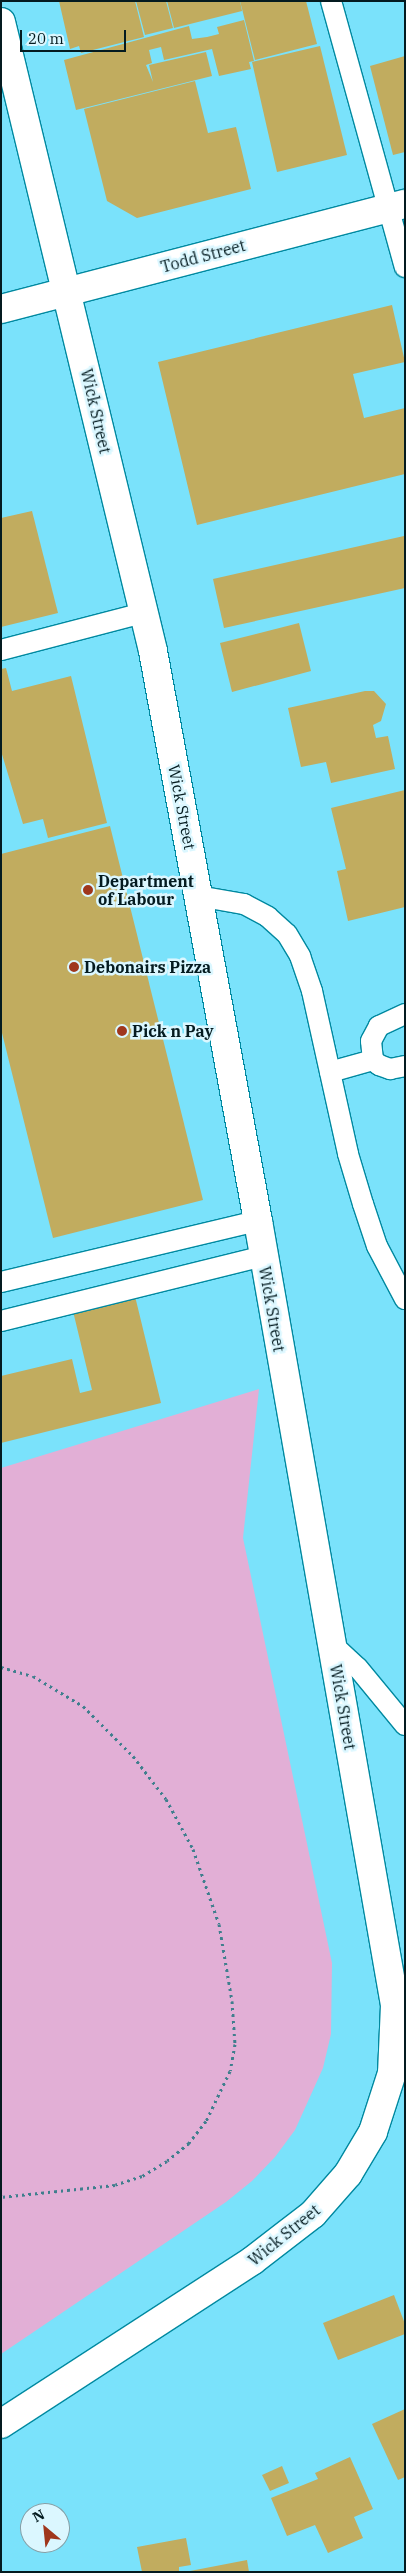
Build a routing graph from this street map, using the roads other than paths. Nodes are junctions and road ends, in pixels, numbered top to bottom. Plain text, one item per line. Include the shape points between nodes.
1 (331, 1) edge
2 (1, 22) edge
3 (396, 206) edge
4 (405, 267) edge
5 (67, 292) junction
6 (1, 309) edge
7 (144, 613) junction
8 (1, 650) edge
9 (198, 896) junction
10 (405, 1014) edge
11 (373, 1060) junction
12 (405, 1066) edge
13 (330, 1072) junction
14 (258, 1221) junction
15 (263, 1256) junction
16 (1, 1282) edge
17 (405, 1299) edge
18 (1, 1321) edge
19 (332, 1644) junction
20 (405, 1724) edge
21 (397, 1968) edge
22 (1, 2424) edge

1 - 3 lane
2 - 5 street, Wick Street
3 - 4 lane
3 - 5 street, Todd Street
5 - 6 street, Todd Street
5 - 7 street, Wick Street
7 - 8 lane
7 - 9 street, Wick Street
9 - 13 lane via 244,904 268,917 287,934 300,956 312,991
9 - 14 street, Wick Street
10 - 11 lane via 379,1026 372,1034
11 - 12 lane via 383,1068
11 - 13 lane
13 - 17 lane via 363,1204 377,1246
14 - 15 street, Wick Street
14 - 16 lane
15 - 18 lane
15 - 19 street, Wick Street
19 - 20 lane via 358,1668
19 - 21 street, Wick Street
21 - 22 street, Wick Street via 392,2073 373,2132 348,2174 314,2214 252,2261

